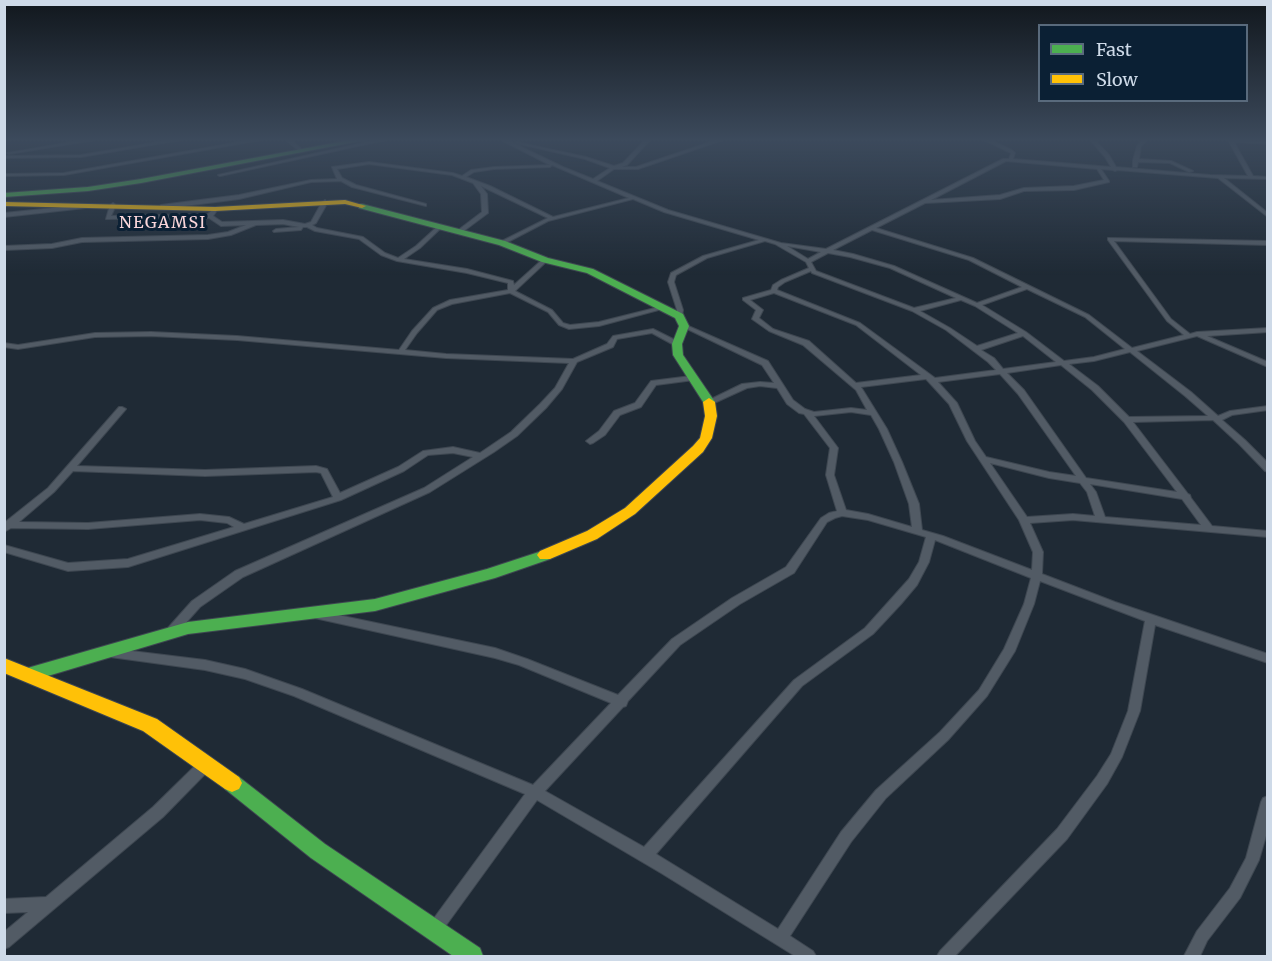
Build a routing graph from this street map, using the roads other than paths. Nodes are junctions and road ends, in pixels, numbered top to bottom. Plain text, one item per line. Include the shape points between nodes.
1 (110, 185) edge
2 (295, 185) edge
3 (352, 185) edge
4 (476, 185) edge
5 (481, 185) edge
6 (600, 185) edge
7 (952, 185) edge
8 (1092, 185) edge
9 (1230, 185) edge
10 (4, 195) edge
11 (633, 198) junction
12 (326, 202) junction
13 (918, 203) junction
14 (4, 204) edge
15 (113, 205) junction
16 (424, 205) dead end
17 (95, 206) junction
18 (161, 207) junction
19 (212, 213) junction
20 (4, 215) edge
21 (1268, 216) edge
22 (552, 218) junction
23 (255, 223) junction
24 (309, 226) junction
25 (439, 227) junction
26 (870, 228) junction
27 (276, 231) dead end
28 (459, 232) junction
29 (502, 243) junction
30 (777, 243) junction
31 (1268, 243) edge
32 (4, 249) edge
33 (825, 250) junction
34 (399, 260) junction
35 (545, 260) junction
36 (809, 265) junction
37 (1027, 287) junction
38 (511, 291) junction
39 (774, 291) junction
40 (963, 298) junction
41 (977, 305) junction
42 (663, 308) junction
43 (914, 310) junction
44 (682, 321) junction
45 (1268, 330) edge
46 (1024, 333) junction
47 (1197, 334) junction
48 (1189, 336) junction
49 (677, 343) junction
50 (4, 345) edge
51 (976, 349) junction
52 (1134, 351) junction
53 (400, 352) junction
54 (574, 361) junction
55 (1065, 364) junction
56 (1268, 365) edge
57 (1002, 370) junction
58 (691, 378) junction
59 (930, 378) junction
60 (855, 385) junction
61 (780, 386) junction
62 (709, 402) junction
63 (1268, 408) edge
64 (122, 409) dead end
65 (807, 413) junction
66 (874, 413) junction
67 (1216, 419) junction
68 (1127, 420) junction
69 (591, 441) dead end
70 (480, 456) junction
71 (984, 459) junction
72 (70, 468) junction
73 (1268, 469) edge
74 (1082, 481) junction
75 (1187, 496) junction
76 (338, 498) junction
77 (842, 513) junction
78 (1101, 519) junction
79 (1024, 520) junction
80 (240, 526) junction
81 (7, 527) edge
82 (1209, 529) junction
83 (918, 532) junction
84 (1268, 534) edge
85 (932, 536) junction
86 (4, 548) edge
87 (1037, 575) junction
88 (316, 614) junction
89 (1151, 619) junction
90 (171, 632) junction
91 (104, 653) junction
92 (1268, 659) edge
93 (4, 666) edge
94 (31, 674) junction
95 (622, 702) junction
96 (207, 763) junction
97 (535, 792) junction
98 (1268, 802) edge
99 (645, 856) junction
100 (49, 904) junction
101 (4, 906) edge
102 (434, 930) junction
103 (780, 939) junction
104 (4, 942) edge
105 (472, 957) edge
106 (808, 957) edge
107 (945, 957) edge
108 (1192, 957) edge

1 - 10 main road
2 - 18 street via 239,198
3 - 16 street
4 - 28 street via 484,194 485,213
5 - 22 street
6 - 11 street
7 - 13 street
8 - 13 street
9 - 21 street
11 - 22 street
11 - 30 street via 696,221
12 - 19 main road
12 - 24 street
12 - 25 main road via 355,204
13 - 26 street
14 - 17 main road
15 - 17 main road
15 - 18 main road
15 - 19 street via 108,218
17 - 20 street
18 - 19 main road
19 - 23 street via 221,224
22 - 29 street
23 - 24 street
23 - 32 street via 229,234 208,237 87,240
24 - 27 street
24 - 34 street via 361,238
25 - 28 main road
25 - 34 street
26 - 33 street
26 - 37 street via 952,252
28 - 29 main road
29 - 35 main road
30 - 33 street
30 - 36 street
30 - 44 street via 758,241 705,257 673,274
31 - 48 street via 1110,239 1169,320
33 - 36 street
33 - 40 street via 892,267
34 - 38 street via 511,282
35 - 38 street
35 - 42 main road via 590,272
36 - 39 street
36 - 43 street
37 - 41 street
37 - 52 street via 1087,316
38 - 42 street via 550,311 569,327 599,324
38 - 53 street via 450,302 435,309
39 - 59 street via 858,324
39 - 60 street via 745,299 760,310 755,319 771,330 806,343
40 - 41 street
40 - 43 street
41 - 46 street
42 - 44 main road
43 - 51 street
44 - 49 main road
44 - 61 street via 765,363
45 - 47 street
46 - 51 street
46 - 55 street
47 - 48 street
47 - 56 street
48 - 52 street
49 - 54 street via 653,331 628,334 617,336 610,345
49 - 58 main road via 678,355
50 - 53 street via 119,333
51 - 57 street
52 - 55 street
52 - 67 street
53 - 54 street
54 - 70 street via 543,406 514,434
55 - 57 street
55 - 68 street via 1095,387
57 - 59 street
57 - 74 street
58 - 62 main road
58 - 69 street via 654,383 643,401 617,413
59 - 60 street
59 - 71 street via 953,403
60 - 66 street
61 - 62 street via 745,386
61 - 65 street via 790,402
62 - 88 main road via 710,426 698,449 630,511 592,534 490,574 375,605
63 - 67 street via 1224,414
64 - 72 street
65 - 66 street
65 - 77 street via 834,448 830,475
66 - 83 street via 914,504
67 - 68 street
67 - 73 street
68 - 75 street
70 - 76 street via 453,450 426,453 392,474
70 - 90 street via 427,490 239,574 196,604
71 - 74 street
71 - 79 street
72 - 76 street via 205,473 316,469 324,471
72 - 81 street via 51,490
74 - 75 street
74 - 78 street via 1091,492
75 - 82 street
76 - 80 street
77 - 83 street via 868,516
77 - 95 street via 824,520 790,570 676,642
78 - 79 street
78 - 82 street
79 - 87 street via 1038,552
80 - 81 street via 223,518 200,517 88,526
80 - 86 street via 153,556 98,566 56,566
82 - 84 street
83 - 85 street
85 - 87 street
85 - 99 street via 924,562 897,601 869,631 798,683
87 - 89 street
87 - 103 street via 1009,651 983,693 944,736 881,794 846,837
88 - 90 main road
88 - 95 street via 495,653
89 - 92 street
89 - 107 street via 1134,711 1116,757 1102,780 1062,834
90 - 91 main road
91 - 94 main road
91 - 97 street via 206,665 245,674 298,692
93 - 94 main road
94 - 96 main road via 150,724
95 - 97 street
96 - 100 street via 158,812
96 - 102 main road via 318,851
97 - 99 street
97 - 102 street
98 - 108 street via 1252,860
99 - 103 street
100 - 101 street
100 - 104 street
102 - 105 main road
103 - 106 street

